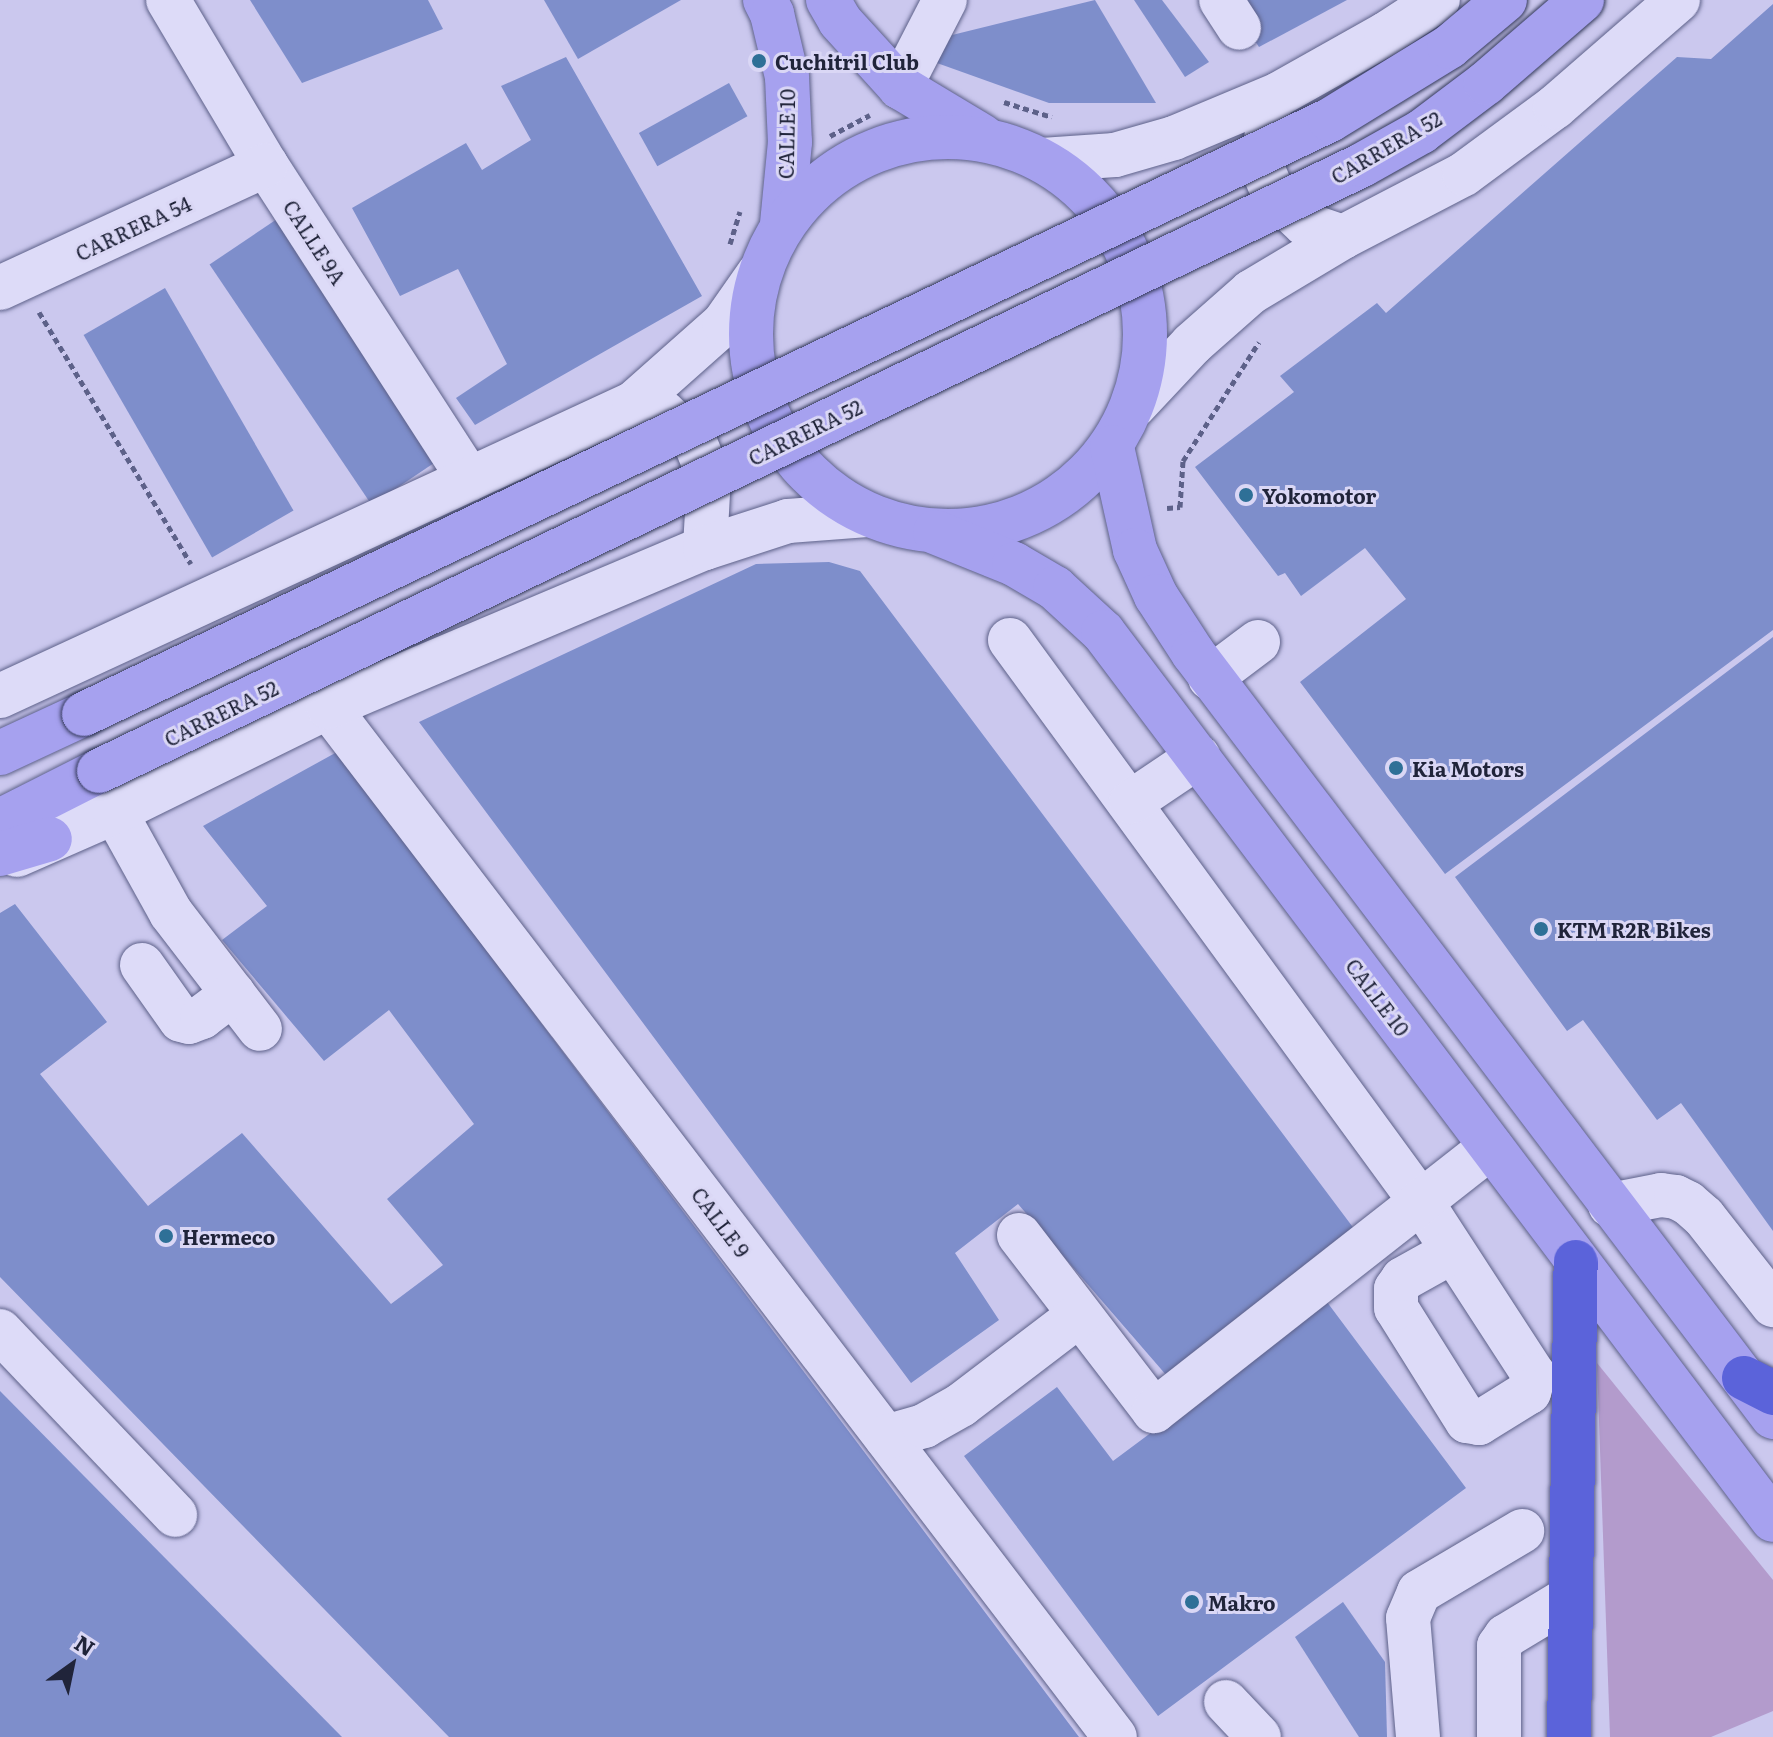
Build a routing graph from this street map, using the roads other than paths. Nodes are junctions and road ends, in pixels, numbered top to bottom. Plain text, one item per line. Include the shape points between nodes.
1 (168, 0) edge
2 (765, 0) edge
3 (828, 0) edge
4 (945, 0) edge
5 (1438, 0) edge
6 (1505, 0) edge
7 (1582, 0) edge
8 (1678, 0) edge
9 (905, 90) junction
10 (1279, 94) junction
11 (992, 120) junction
12 (1042, 160) junction
13 (266, 165) junction
14 (782, 224) junction
15 (1343, 237) junction
16 (743, 263) junction
17 (8, 278) edge
18 (634, 403) junction
19 (1134, 406) junction
20 (1112, 447) junction
21 (469, 479) junction
22 (867, 515) junction
23 (935, 532) junction
24 (705, 548) junction
25 (1010, 640) dead end
26 (1258, 642) dead end
27 (1210, 678) junction
28 (0, 696) edge
29 (328, 707) junction
30 (0, 753) edge
31 (1198, 757) junction
32 (1131, 802) junction
33 (115, 812) junction
34 (0, 821) edge
35 (50, 839) junction
36 (0, 854) edge
37 (0, 863) edge
38 (142, 965) dead end
39 (233, 994) junction
40 (260, 1029) dead end
41 (1491, 1147) junction
42 (1419, 1201) junction
43 (1610, 1205) junction
44 (1019, 1235) dead end
45 (1453, 1251) dead end
46 (1576, 1262) junction
47 (1773, 1305) edge
48 (1079, 1315) junction
49 (0, 1331) edge
50 (1759, 1385) edge
51 (1773, 1417) edge
52 (886, 1437) junction
53 (175, 1515) dead end
54 (1773, 1520) edge
55 (1522, 1531) dead end
56 (1569, 1598) junction
57 (1226, 1702) dead end
58 (1115, 1737) edge
59 (1259, 1737) edge
60 (1418, 1737) edge
61 (1499, 1737) edge
62 (1569, 1737) edge

1 - 13 street, CALLE 9A
2 - 14 main road, CALLE 10 via 787,77
3 - 9 main road via 840,21
4 - 9 street
5 - 10 street
6 - 30 main road, bridge via 1449,47 1330,120
7 - 34 main road, CARRERA 52, bridge via 1421,132 1362,165
8 - 15 street via 1555,107 1464,174
9 - 11 main road
10 - 12 street via 1174,138 1115,155
10 - 15 street via 1265,128 1262,167 1274,195 1305,224
11 - 12 main road
11 - 14 main road via 868,152 818,184
12 - 19 main road via 1088,194 1123,240 1143,293 1146,350
13 - 17 street, CARRERA 54
13 - 21 street, CALLE 9A
14 - 16 main road
15 - 19 street via 1251,292
16 - 18 street via 724,323
16 - 22 main road via 752,368 766,414 792,456 826,490
18 - 21 street
18 - 24 street via 663,412 695,442 709,476
19 - 20 main road
20 - 23 main road via 1065,496 1003,525
20 - 27 main road via 1135,550 1156,596
21 - 28 street
22 - 23 main road
22 - 24 street, CARRERA 52 via 788,521
23 - 31 main road, CALLE 10 via 1014,564 1055,588 1103,632
24 - 29 street, CARRERA 52
25 - 32 street
26 - 27 street
27 - 43 main road
29 - 33 street, CARRERA 52
29 - 52 street, CALLE 9
31 - 32 street
31 - 41 main road, CALLE 10
32 - 42 street
33 - 35 street, CARRERA 52
33 - 39 street via 171,913
35 - 36 main road
35 - 37 street, CARRERA 52
38 - 39 street via 181,1020 202,1017
39 - 40 street
41 - 42 street
41 - 46 main road, CALLE 10
42 - 45 street
42 - 48 street via 1154,1411
43 - 47 street via 1661,1195 1688,1203
43 - 50 main road
44 - 48 street
46 - 54 main road, CALLE 10
46 - 56 highway
48 - 52 street via 961,1405 924,1426
49 - 53 street
50 - 51 main road
52 - 58 street, CALLE 9
55 - 60 street via 1419,1592 1408,1618
56 - 61 street via 1506,1636 1499,1646
56 - 62 highway
57 - 59 street

